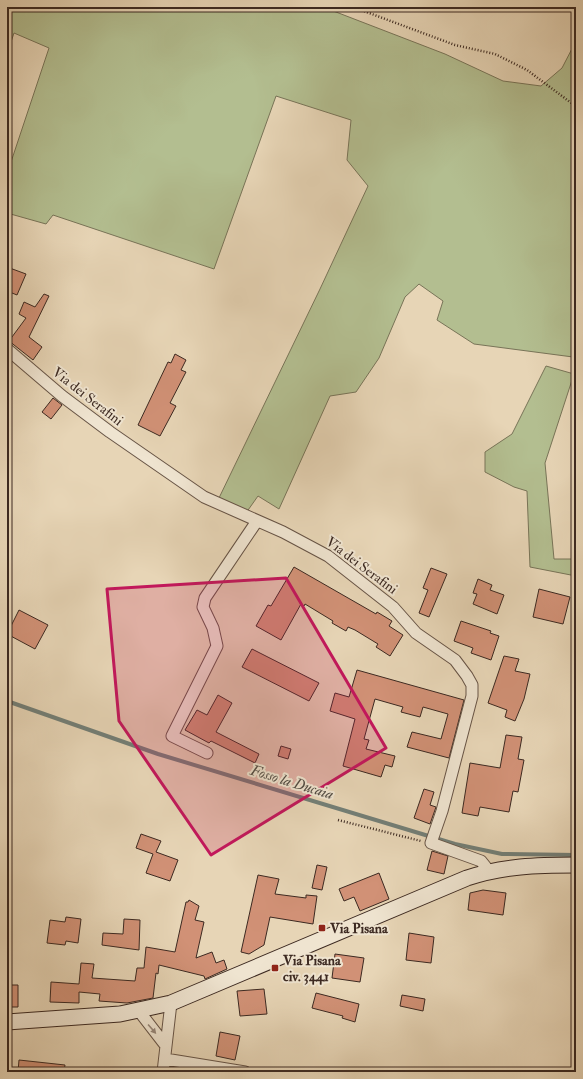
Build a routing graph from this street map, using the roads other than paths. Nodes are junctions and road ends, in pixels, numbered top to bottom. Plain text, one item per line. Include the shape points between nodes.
1 (7, 349) edge
2 (257, 521) junction
3 (207, 753) dead end
4 (576, 865) edge
5 (489, 871) junction
6 (172, 1003) junction
7 (139, 1011) junction
8 (7, 1022) edge
9 (166, 1046) junction
10 (165, 1059) junction
11 (163, 1072) edge
12 (245, 1072) edge

1 - 2 street, Via dei Serafini via 62,396 204,497
2 - 3 street via 205,598 204,607 214,628 216,646 172,736
2 - 5 street, Via dei Serafini via 328,556 393,608 416,633 455,660 467,676 472,685 472,696 431,843 481,861
4 - 5 main road via 532,865
5 - 6 main road
6 - 7 main road
6 - 9 street
7 - 8 main road
7 -> 9 street
9 - 10 street
10 - 11 street
10 - 12 street

